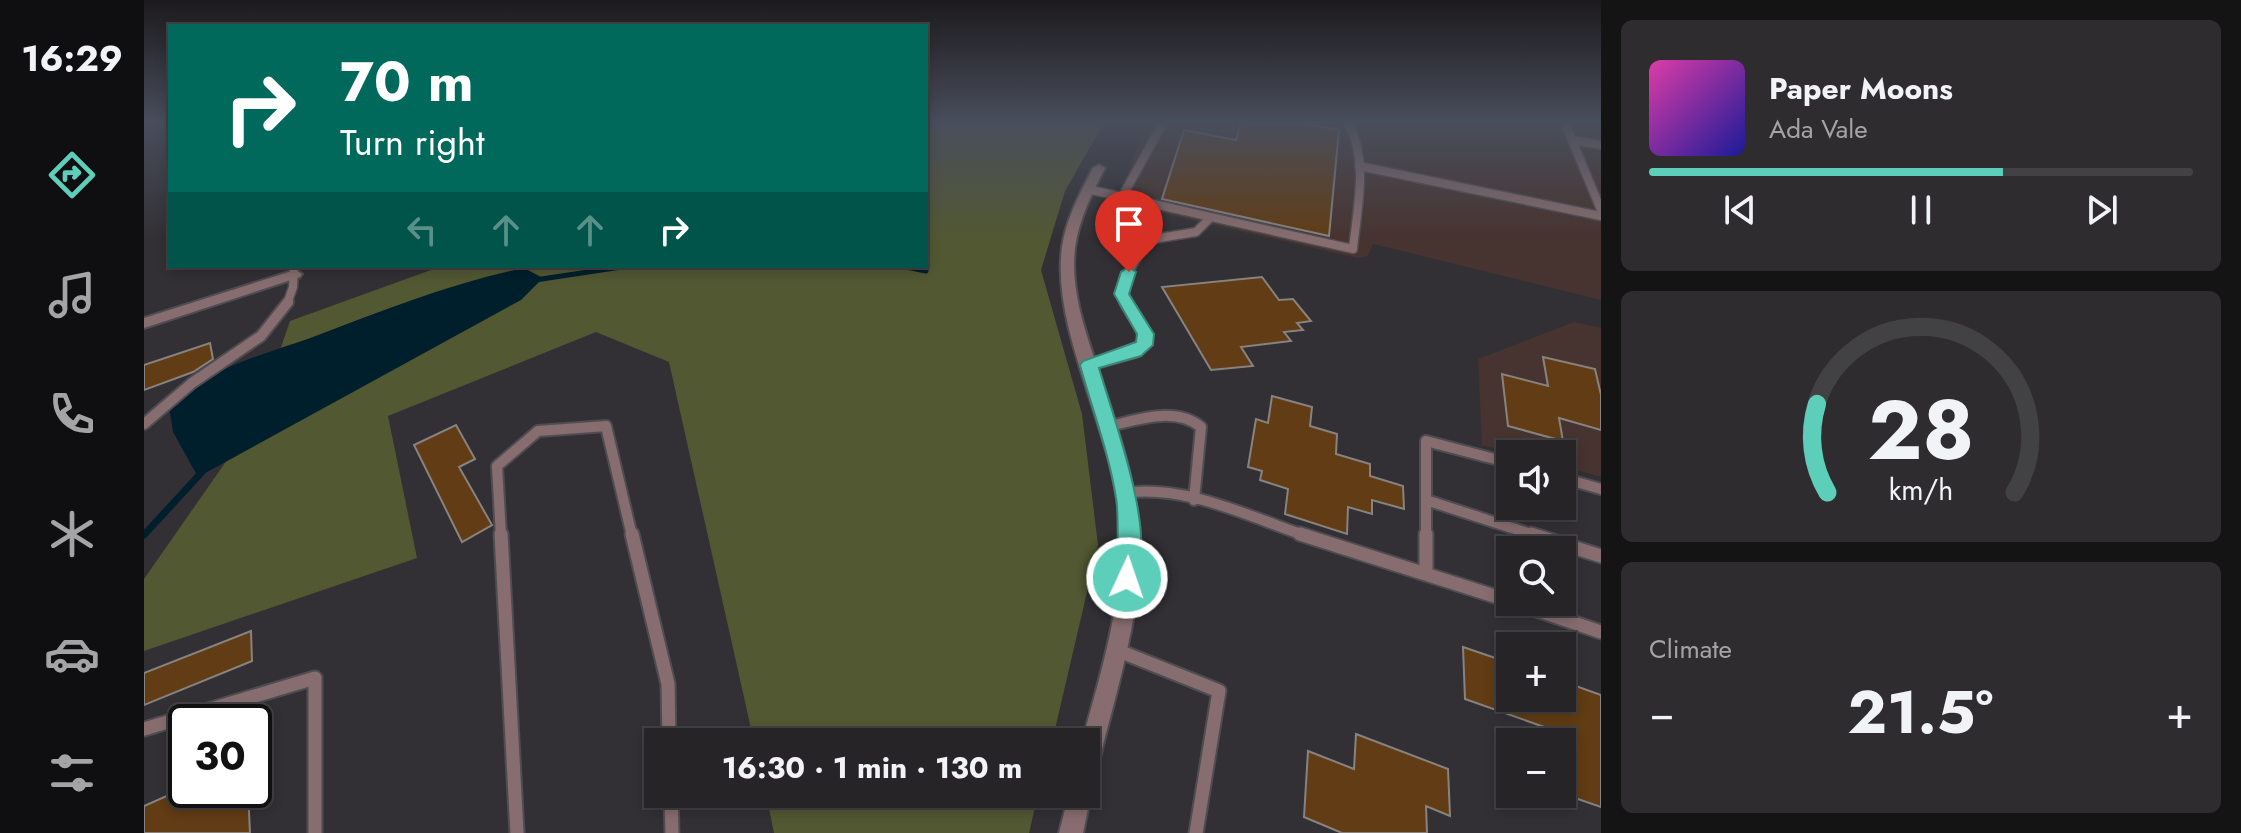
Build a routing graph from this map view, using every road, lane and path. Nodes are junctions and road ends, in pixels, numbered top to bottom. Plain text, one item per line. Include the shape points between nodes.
1 (1141, 162) edge
2 (1358, 162) edge
3 (1581, 162) edge
4 (1359, 166) junction
5 (1099, 168) dead end
6 (1087, 189) junction
7 (1122, 197) junction
8 (1601, 213) edge
9 (1209, 219) junction
10 (295, 270) edge
11 (144, 323) edge
12 (1089, 365) junction
13 (144, 424) edge
14 (1109, 426) junction
15 (1496, 459) edge
16 (1576, 482) edge
17 (1601, 489) edge
18 (1125, 493) junction
19 (1194, 500) junction
20 (1426, 500) junction
21 (1601, 556) edge
22 (1426, 573) junction
23 (1496, 597) edge
24 (1553, 616) edge
25 (1601, 632) edge
26 (1114, 649) junction
27 (669, 728) edge
28 (1096, 728) edge
29 (144, 729) edge
30 (671, 808) edge
31 (1077, 808) edge
32 (315, 833) edge
33 (517, 833) edge
34 (672, 833) edge
35 (1071, 833) edge
36 (1196, 833) edge

1 - 7 lane
2 - 4 lane
3 - 8 lane
4 - 8 lane
4 - 9 lane via 1353,249
5 - 6 street
6 - 7 lane
6 - 12 street via 1074,221 1067,275
7 - 9 lane
9 - 12 lane via 1192,235 1147,240 1121,294 1146,334 1144,345
10 - 11 street
10 - 13 lane via 289,302 265,332
12 - 14 street
14 - 18 street
14 - 19 lane via 1178,416 1198,424
15 - 20 lane via 1427,440
16 - 17 lane
18 - 19 lane via 1153,489
18 - 26 street via 1131,555
19 - 22 lane
20 - 21 lane
20 - 22 lane
22 - 23 lane
24 - 25 lane
26 - 28 street
26 - 36 lane via 1219,691
27 - 33 lane via 668,684 606,426 538,431 497,466
29 - 32 lane via 315,678
30 - 34 lane
31 - 35 street

